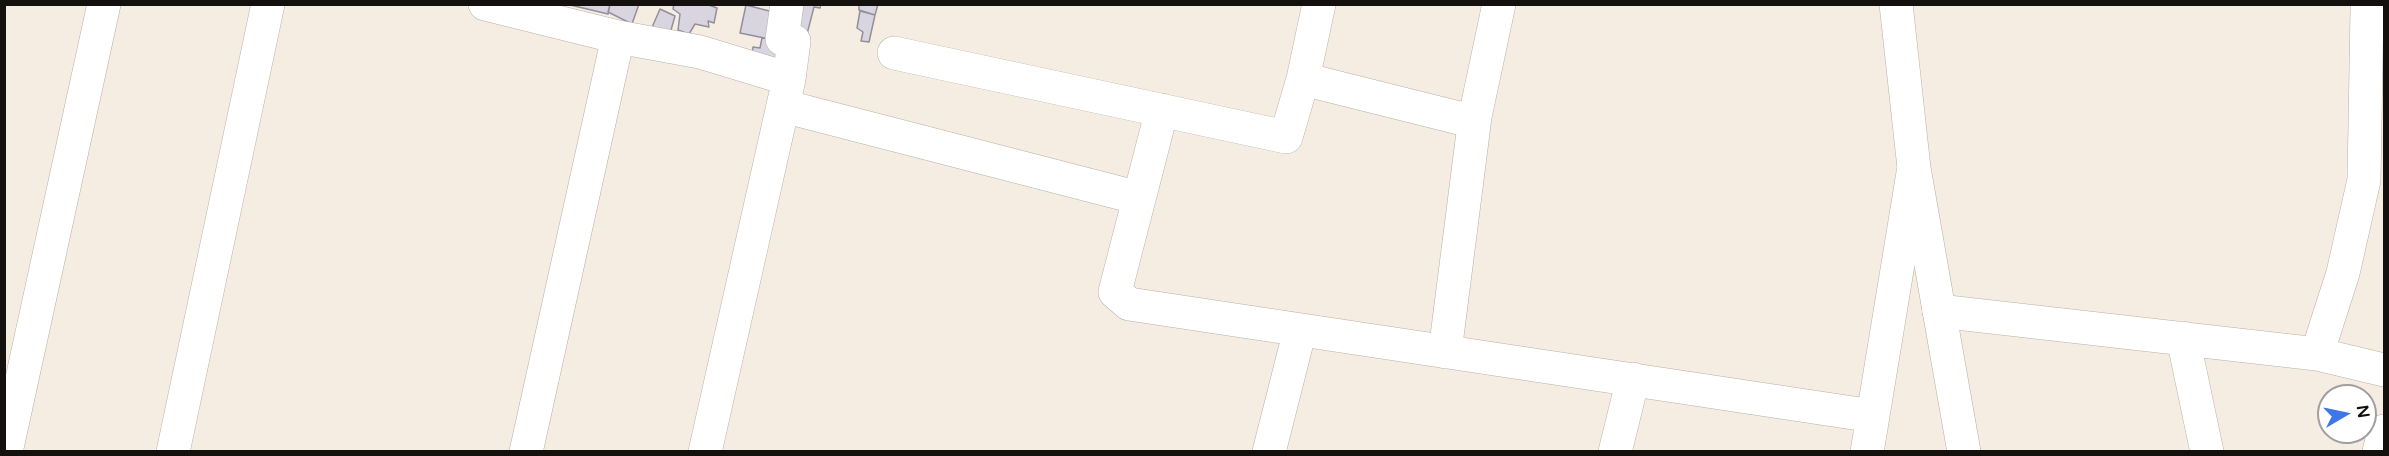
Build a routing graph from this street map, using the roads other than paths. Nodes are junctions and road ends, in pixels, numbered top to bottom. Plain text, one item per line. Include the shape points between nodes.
1 (104, 4) edge
2 (268, 4) edge
3 (484, 4) edge
4 (787, 4) edge
5 (1319, 4) edge
6 (1499, 4) edge
7 (1896, 4) edge
8 (2367, 10) dead end
9 (618, 37) junction
10 (894, 53) dead end
11 (1303, 79) junction
12 (786, 92) junction
13 (1162, 110) junction
14 (1475, 117) junction
15 (1914, 168) junction
16 (1139, 198) junction
17 (1939, 311) junction
18 (1300, 330) junction
19 (2183, 338) junction
20 (1445, 352) junction
21 (2317, 354) junction
22 (2385, 370) edge
23 (1633, 379) junction
24 (1873, 416) junction
25 (2385, 431) edge
26 (6, 452) edge
27 (173, 452) edge
28 (526, 452) edge
29 (705, 452) edge
30 (1269, 452) edge
31 (1615, 452) edge
32 (1867, 452) edge
33 (1964, 452) edge
34 (2207, 452) edge
35 (2379, 452) edge

1 - 26 street
2 - 27 street
3 - 9 street
4 - 12 street via 782,39 794,41
5 - 11 street
6 - 14 street
7 - 15 street
8 - 21 street via 2364,180 2343,273
9 - 12 street via 700,52
9 - 28 street
10 - 13 street
11 - 13 street via 1286,137
11 - 14 street via 1467,120
12 - 16 street
12 - 29 street
13 - 16 street
14 - 20 street
15 - 17 street
15 - 24 street
16 - 18 street via 1115,292 1129,304
17 - 19 street
17 - 33 street
18 - 20 street
18 - 30 street
19 - 21 street
19 - 34 street
20 - 23 street
21 - 22 street
23 - 24 street
23 - 31 street
24 - 32 street
25 - 35 street

